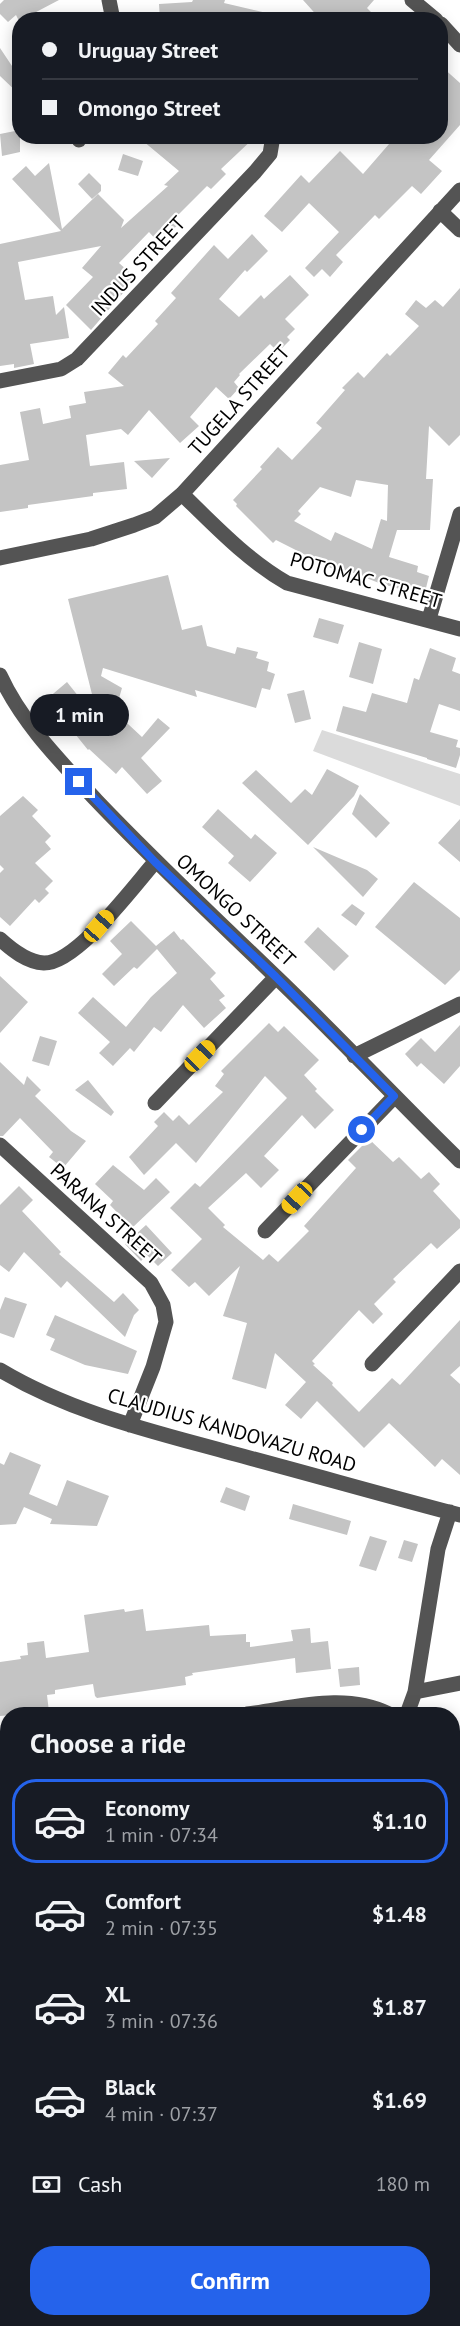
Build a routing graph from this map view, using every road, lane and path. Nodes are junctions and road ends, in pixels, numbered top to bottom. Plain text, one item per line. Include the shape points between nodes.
1 (412, 0) edge
2 (426, 12) edge
3 (448, 32) edge
4 (460, 45) edge
5 (272, 144) edge
6 (460, 190) edge
7 (440, 211) junction
8 (460, 230) edge
9 (0, 381) edge
10 (182, 494) junction
11 (460, 514) edge
12 (0, 558) edge
13 (429, 619) junction
14 (460, 629) edge
15 (0, 675) edge
16 (155, 862) junction
17 (0, 939) edge
18 (276, 977) junction
19 (460, 1004) edge
20 (354, 1056) junction
21 (394, 1096) junction
22 (155, 1103) dead end
23 (0, 1145) edge
24 (460, 1161) edge
25 (265, 1231) dead end
26 (460, 1270) edge
27 (372, 1364) dead end
28 (0, 1370) edge
29 (130, 1425) junction
30 (455, 1513) edge
31 (460, 1683) edge
32 (415, 1692) junction
33 (298, 1707) edge
34 (375, 1707) edge
35 (410, 1707) edge

1 - 2 street
3 - 4 street
5 - 9 street, INDUS STREET via 270,154 255,172 77,359 61,369
6 - 7 street, TUGELA STREET
7 - 8 street
7 - 10 street, TUGELA STREET
10 - 12 street, TUGELA STREET via 155,517 134,525 92,539
10 - 13 street, POTOMAC STREET via 239,549 287,583
11 - 13 street
13 - 14 street, POTOMAC STREET
15 - 16 street, OMONGO STREET via 33,730
16 - 17 street via 85,941 59,959 46,963 30,960
16 - 18 street, OMONGO STREET
18 - 20 street, OMONGO STREET
18 - 22 street
19 - 20 street
20 - 21 street, OMONGO STREET
21 - 24 street, OMONGO STREET
21 - 25 street
23 - 29 street, PARANA STREET via 151,1283 163,1305 164,1331
26 - 27 street
28 - 29 street, CLAUDIUS KANDOVAZU ROAD via 57,1401
29 - 30 street, CLAUDIUS KANDOVAZU ROAD
30 - 32 street via 438,1549
31 - 32 street
32 - 35 street
33 - 34 street via 341,1701

